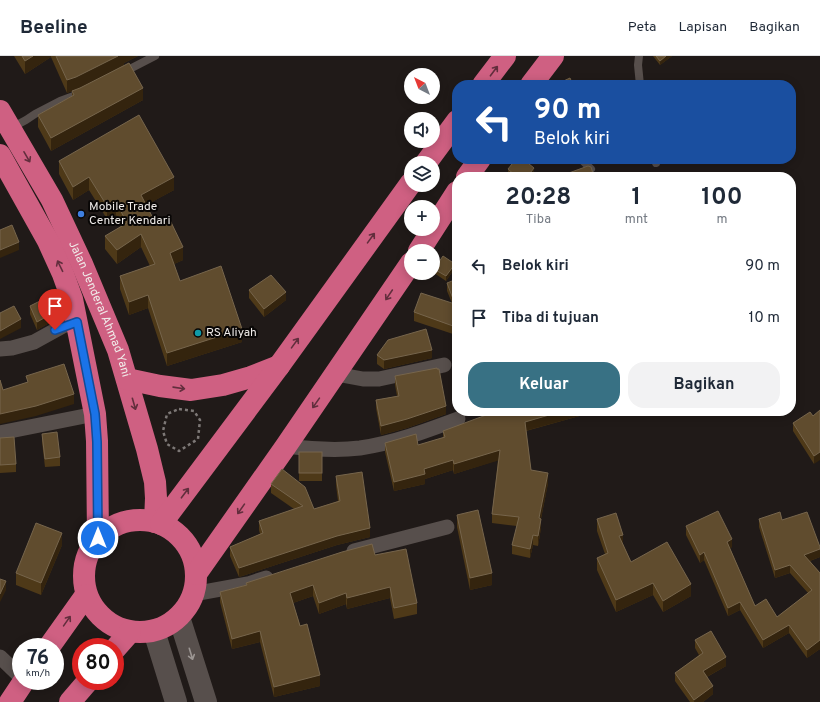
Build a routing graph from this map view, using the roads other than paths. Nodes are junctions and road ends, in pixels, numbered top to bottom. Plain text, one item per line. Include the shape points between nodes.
1 (155, 56) edge
2 (505, 56) edge
3 (553, 56) edge
4 (639, 56) edge
5 (113, 77) edge
6 (487, 80) edge
7 (538, 80) edge
8 (640, 80) edge
9 (85, 91) edge
10 (5, 120) edge
11 (452, 128) edge
12 (0, 155) edge
13 (431, 156) edge
14 (586, 164) edge
15 (591, 169) edge
16 (405, 192) edge
17 (452, 200) edge
18 (424, 244) edge
19 (404, 273) edge
20 (77, 322) junction
21 (0, 349) edge
22 (444, 365) dead end
23 (279, 366) junction
24 (336, 374) junction
25 (127, 379) junction
26 (95, 414) junction
27 (458, 419) dead end
28 (0, 433) edge
29 (286, 446) junction
30 (158, 523) junction
31 (447, 527) dead end
32 (98, 538) junction
33 (340, 554) edge
34 (276, 575) edge
35 (194, 584) junction
36 (86, 595) junction
37 (179, 617) junction
38 (154, 631) junction
39 (130, 632) junction
40 (55, 638) edge
41 (124, 639) edge
42 (0, 657) edge
43 (12, 668) edge
44 (18, 690) edge
45 (80, 690) edge
46 (10, 702) edge
47 (70, 702) edge
48 (176, 702) edge
49 (206, 702) edge

1 - 5 lane
6 -> 2 highway
3 - 7 highway
4 - 8 lane
9 - 10 lane via 60,101 26,120
10 -> 25 highway, Jalan Jenderal Ahmad Yani via 52,200 82,264 118,350
11 - 13 highway
20 -> 12 highway, Jalan Jenderal Ahmad Yani via 72,299 48,241
14 - 15 lane
23 -> 16 highway
17 - 18 highway
19 -> 24 highway
20 - 21 street via 63,326 34,342
20 - 26 highway, Jalan Jenderal Ahmad Yani
22 - 24 street via 379,379
25 -> 23 highway via 191,390 223,386
30 -> 23 highway
24 -> 29 highway
25 -> 30 highway, Jalan Jenderal Ahmad Yani via 155,482
26 - 28 street
26 - 32 highway, Jalan Jenderal Ahmad Yani
27 - 29 street via 408,437 360,448 338,450
29 -> 35 highway
30 - 32 highway via 140,520 124,522
30 - 35 highway via 179,536 191,553
31 - 33 street
32 - 36 highway via 84,565
34 - 35 street via 248,584
35 - 37 highway
36 - 39 highway via 102,620
40 -> 36 highway
37 - 38 highway
37 -> 49 main road
38 - 39 highway
38 - 48 main road
39 - 41 highway
42 - 43 street
44 - 46 highway
45 - 47 highway

